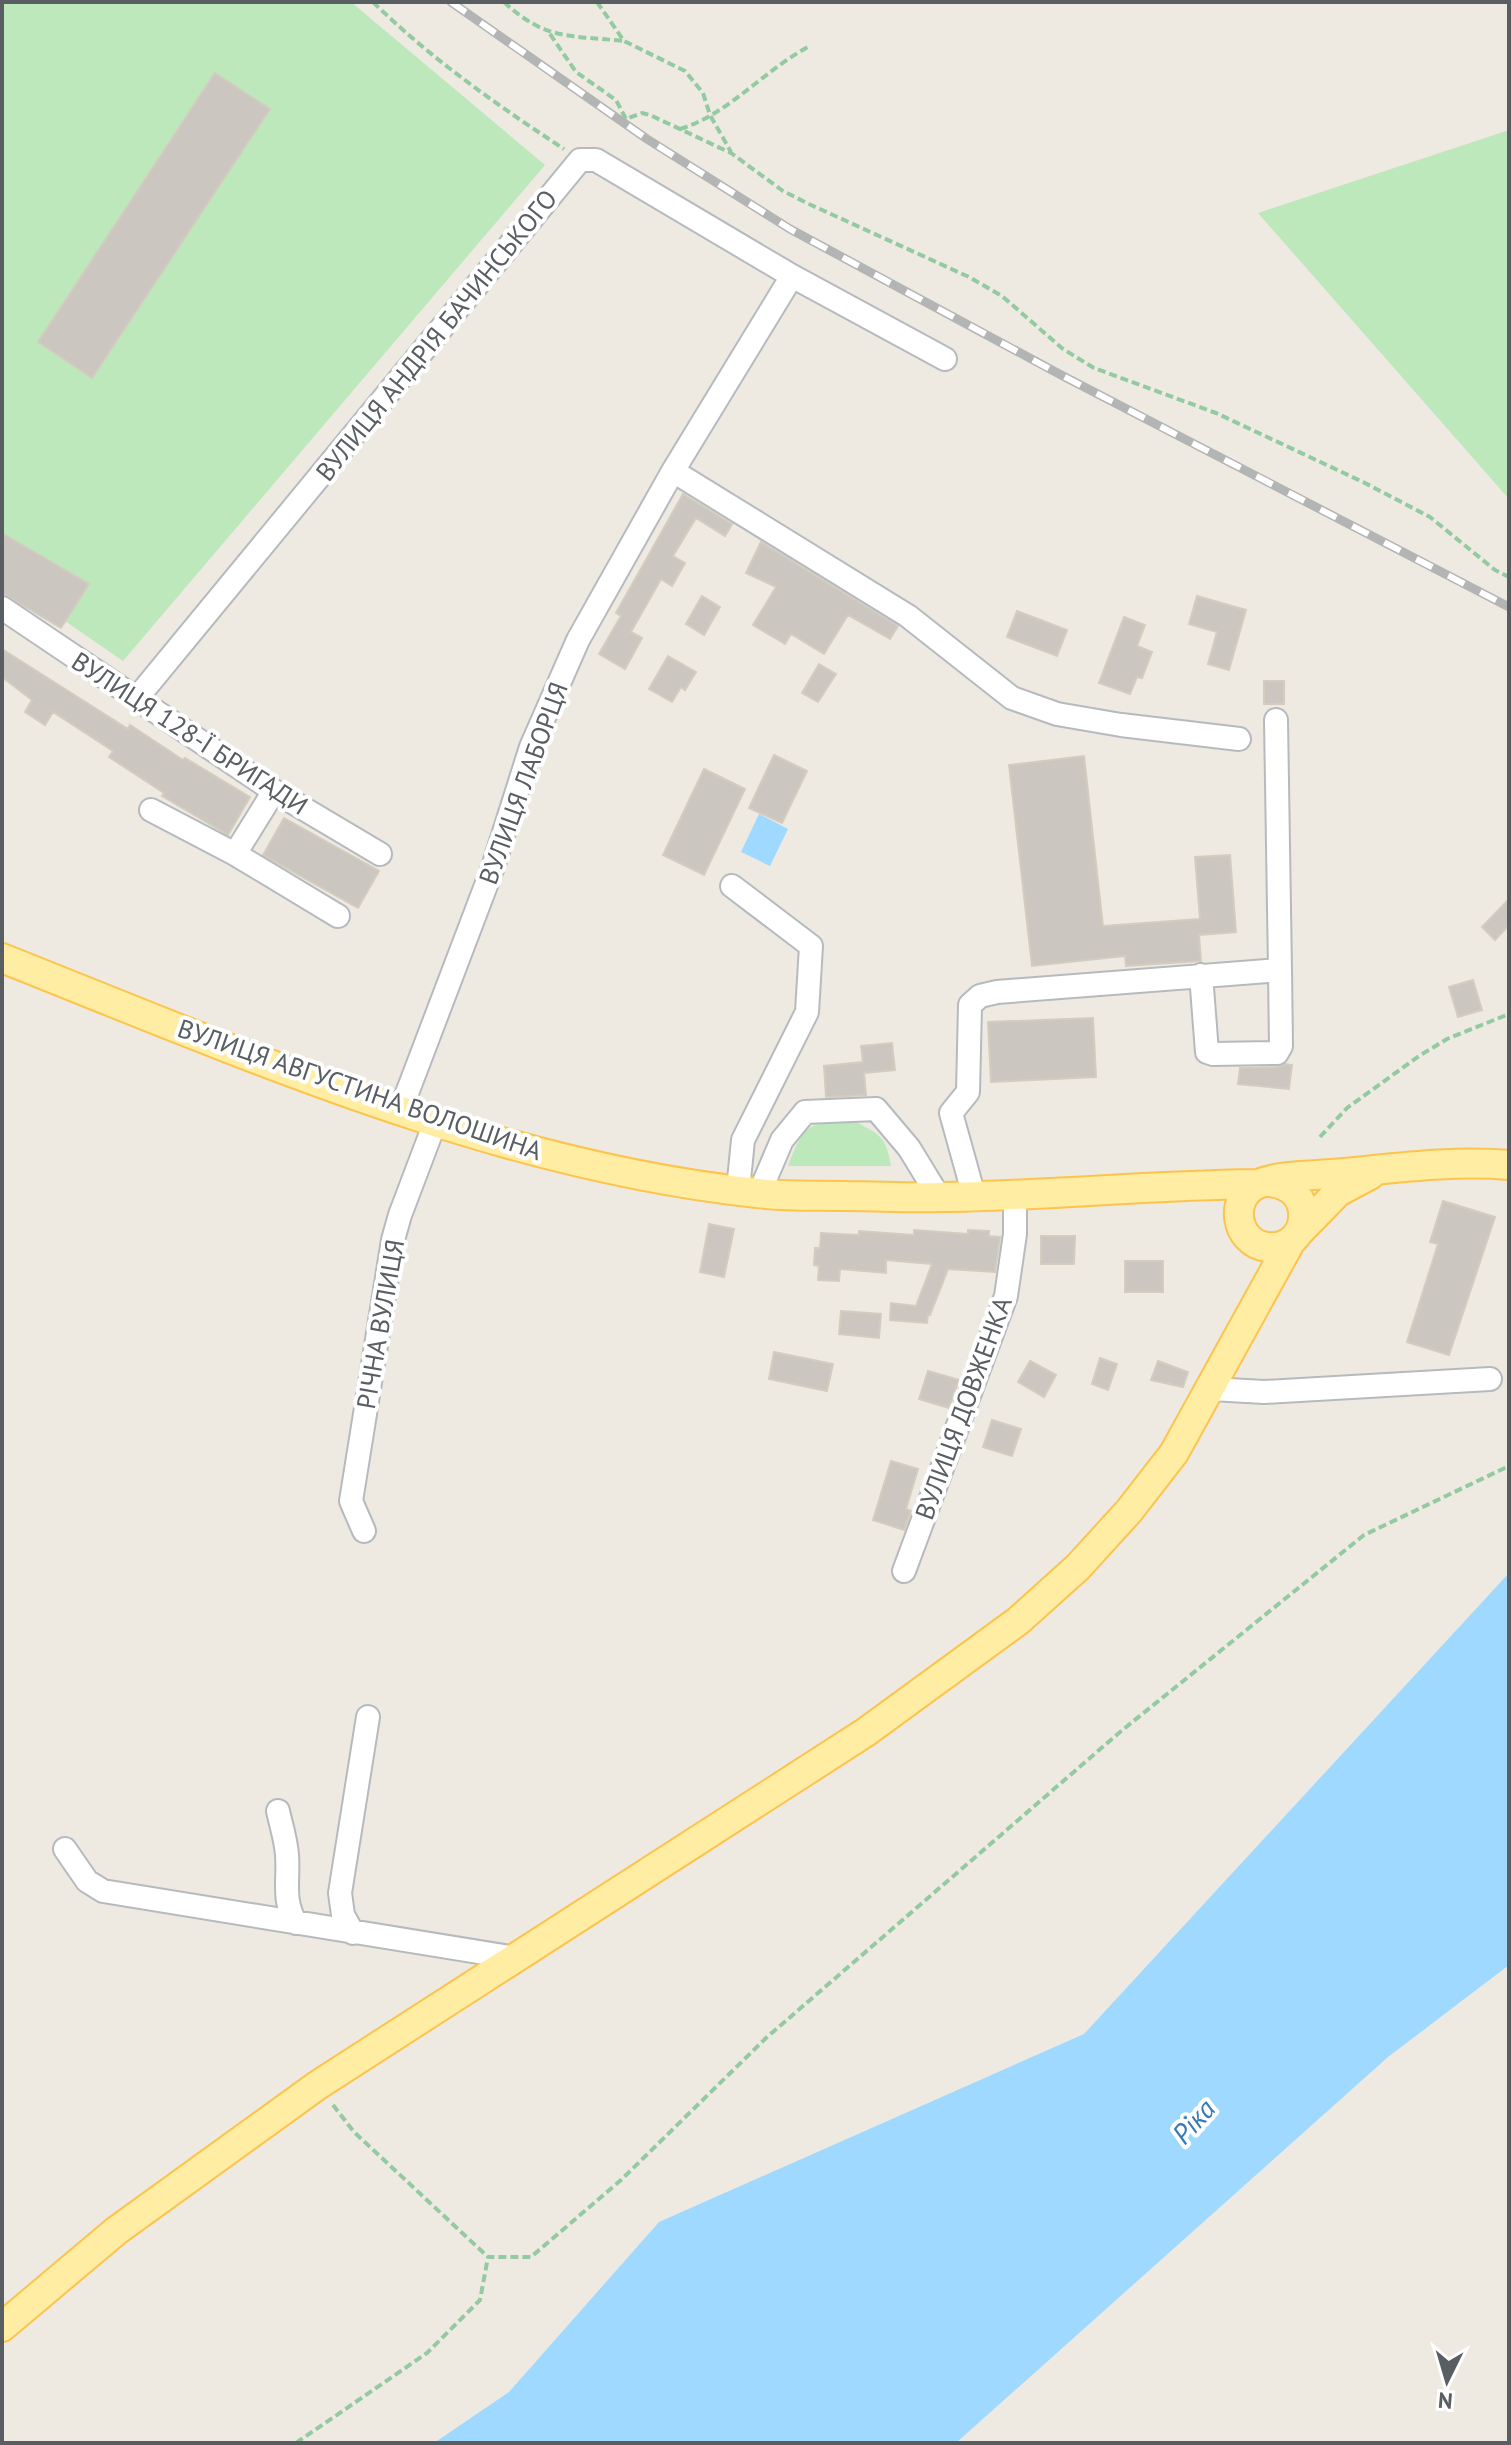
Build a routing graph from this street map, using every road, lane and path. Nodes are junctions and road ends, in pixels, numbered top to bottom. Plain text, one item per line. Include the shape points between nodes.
1 (373, 2) edge
2 (504, 2) edge
3 (597, 2) edge
4 (550, 34) junction
5 (624, 41) junction
6 (808, 47) dead end
7 (710, 115) junction
8 (678, 129) junction
9 (731, 153) junction
10 (580, 160) junction
11 (792, 276) junction
12 (945, 359) dead end
13 (673, 471) junction
14 (1509, 577) edge
15 (2, 608) edge
16 (137, 698) junction
17 (1276, 720) dead end
18 (1239, 739) dead end
19 (274, 791) junction
20 (151, 810) dead end
21 (235, 854) junction
22 (380, 854) dead end
23 (732, 886) dead end
24 (338, 916) dead end
25 (2, 958) edge
26 (1280, 970) junction
27 (1201, 975) junction
28 (1509, 1014) edge
29 (401, 1109) junction
30 (436, 1120) junction
31 (1320, 1137) dead end
32 (1509, 1165) edge
33 (1378, 1170) junction
34 (1263, 1183) junction
35 (1206, 1184) junction
36 (749, 1192) junction
37 (1015, 1194) junction
38 (974, 1196) junction
39 (939, 1197) junction
40 (1239, 1222) junction
41 (1295, 1236) junction
42 (1247, 1320) junction
43 (1490, 1379) dead end
44 (1211, 1389) junction
45 (1509, 1466) edge
46 (364, 1531) dead end
47 (904, 1571) dead end
48 (368, 1717) dead end
49 (278, 1811) dead end
50 (65, 1849) dead end
51 (296, 1923) junction
52 (353, 1933) junction
53 (516, 1958) junction
54 (318, 2085) junction
55 (488, 2257) junction
56 (2, 2327) edge
57 (296, 2443) edge

1 - 10 path via 408,36
2 - 4 path
3 - 5 path
4 - 5 path
4 - 8 path via 576,72 616,100 626,119 642,113
5 - 7 path via 685,71 703,93
6 - 7 path
7 - 8 path
7 - 9 path
8 - 9 path
9 - 14 path via 783,191 1002,296 1063,349 1094,368 1216,413 1363,482 1430,517
10 - 11 street via 596,160
10 - 16 street, ВУЛИЦЯ АНДРІЯ БАЧИНСЬКОГО
11 - 12 street
11 - 13 street, ВУЛИЦЯ ЛАБОРЦЯ
13 - 18 street via 908,616 1012,698 1057,714
13 - 29 street, ВУЛИЦЯ ЛАБОРЦЯ via 578,640 531,747 493,867
15 - 16 street, ВУЛИЦЯ 128-Ї БРИГАДИ
16 - 19 street, ВУЛИЦЯ 128-Ї БРИГАДИ
17 - 26 street
19 - 21 street
19 - 22 street, ВУЛИЦЯ 128-Ї БРИГАДИ
20 - 21 street
21 - 24 street
23 - 36 street via 811,946 807,1012 743,1140
25 - 29 main road, ВУЛИЦЯ АВГУСТИНА ВОЛОШИНА via 262,1061
26 - 27 street
26 - 27 street via 1277,1053 1207,1052
27 - 38 street via 997,992 970,1005 968,1092 951,1113
28 - 31 path via 1419,1056 1347,1108
29 - 30 main road, ВУЛИЦЯ АВГУСТИНА ВОЛОШИНА
30 - 36 main road, ВУЛИЦЯ АВГУСТИНА ВОЛОШИНА via 593,1166
30 - 46 street, РІЧНА ВУЛИЦЯ via 393,1240 351,1501
32 - 33 main road, ВУЛИЦЯ АВГУСТИНА ВОЛОШИНА
33 - 34 main road, ВУЛИЦЯ АВГУСТИНА ВОЛОШИНА
33 - 41 main road, ВУЛИЦЯ АВГУСТИНА ВОЛОШИНА via 1338,1192
34 - 35 main road, ВУЛИЦЯ АВГУСТИНА ВОЛОШИНА
34 - 40 main road via 1243,1198
34 - 41 main road via 1288,1186 1296,1193 1304,1212
35 - 37 main road, ВУЛИЦЯ АВГУСТИНА ВОЛОШИНА
35 - 40 main road
36 - 39 main road, ВУЛИЦЯ АВГУСТИНА ВОЛОШИНА
36 - 39 street via 805,1112 876,1109 909,1148
37 - 38 main road, ВУЛИЦЯ АВГУСТИНА ВОЛОШИНА
37 - 47 street, ВУЛИЦЯ ДОВЖЕНКА via 1006,1296
38 - 39 main road, ВУЛИЦЯ АВГУСТИНА ВОЛОШИНА
40 - 41 main road via 1256,1244 1280,1246
40 - 42 main road via 1253,1270
41 - 42 main road, ВУЛИЦЯ АВГУСТИНА ВОЛОШИНА
42 - 44 main road, ВУЛИЦЯ АВГУСТИНА ВОЛОШИНА
43 - 44 street via 1264,1392
44 - 53 main road, ВУЛИЦЯ АВГУСТИНА ВОЛОШИНА via 1174,1453 1129,1511 1018,1621 866,1732
45 - 55 path via 1364,1535 1120,1732 766,2038 621,2180 531,2257
48 - 52 street via 340,1893
49 - 51 street via 287,1855 285,1892
50 - 51 street via 87,1881 103,1891
51 - 52 street
52 - 53 street
53 - 54 main road, ВУЛИЦЯ АВГУСТИНА ВОЛОШИНА
54 - 55 path via 354,2132
54 - 56 main road, ВУЛИЦЯ АВГУСТИНА ВОЛОШИНА via 116,2231
55 - 57 path via 480,2300 427,2353

